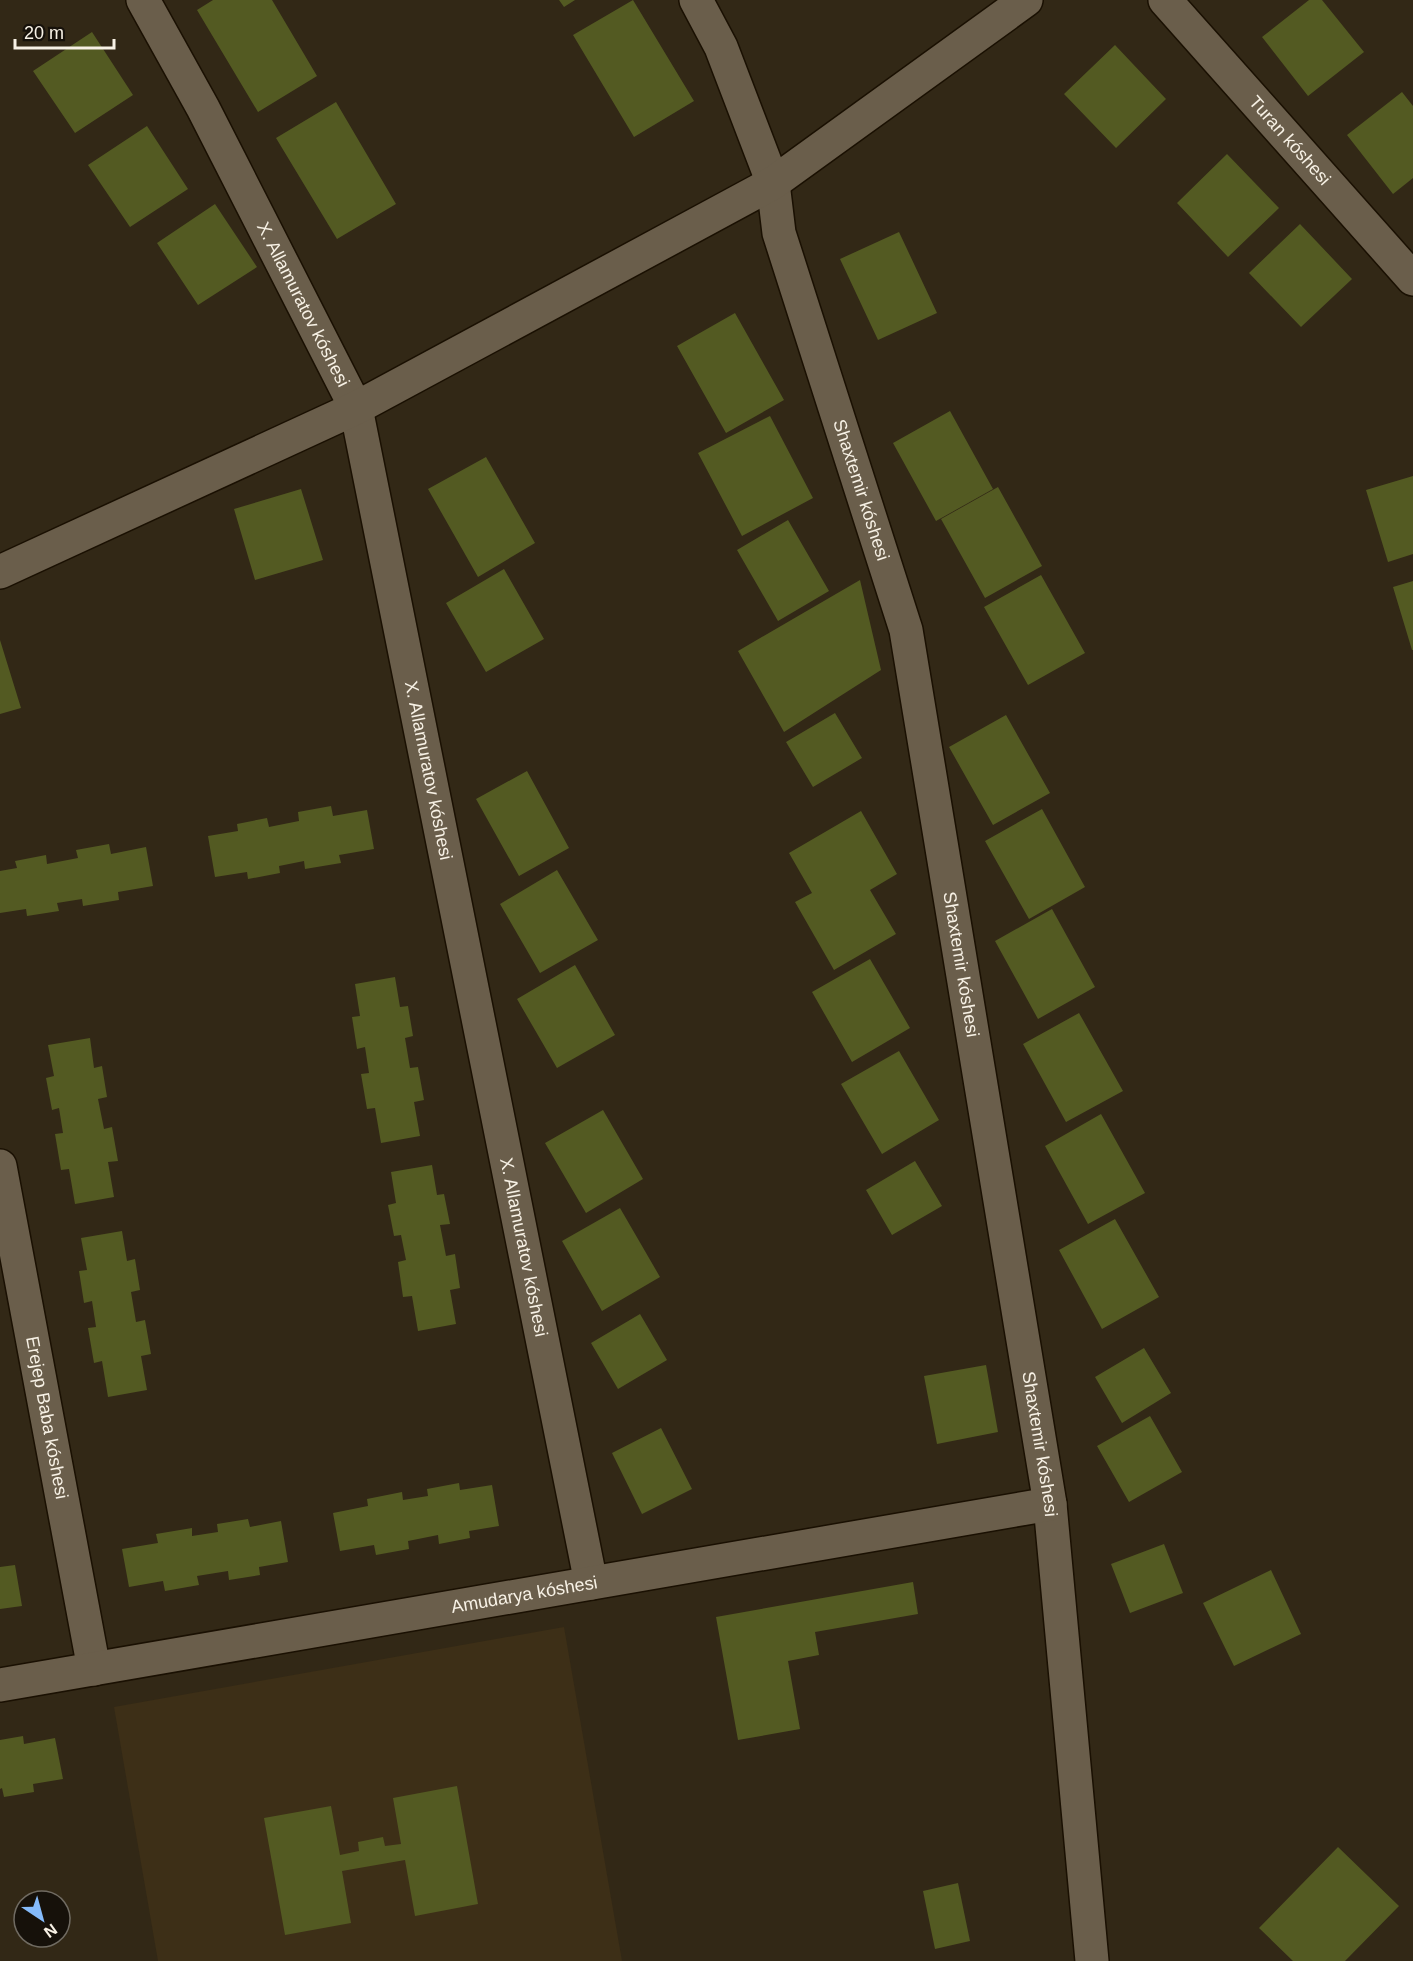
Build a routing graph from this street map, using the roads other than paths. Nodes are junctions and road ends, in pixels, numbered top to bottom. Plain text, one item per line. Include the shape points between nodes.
1 (143, 0) edge
2 (696, 0) edge
3 (1026, 0) edge
4 (1165, 0) edge
5 (773, 183) junction
6 (1413, 279) edge
7 (356, 408) junction
8 (0, 572) edge
9 (0, 1166) edge
10 (1050, 1503) junction
11 (591, 1583) junction
12 (94, 1669) junction
13 (0, 1685) edge
14 (1092, 1961) edge

1 - 7 street, X. Allamuratov kóshesi via 208,118
2 - 5 street, Shaxtemir kóshesi via 721,47
3 - 5 street
4 - 6 street, Turan kóshesi
5 - 7 street
5 - 10 street, Shaxtemir kóshesi via 780,233 906,630
7 - 8 street
7 - 11 street, X. Allamuratov kóshesi
9 - 12 street, Erejep Baba kóshesi
10 - 11 street, Amudarya kóshesi
10 - 14 street, Shaxtemir kóshesi
11 - 12 street, Amudarya kóshesi
12 - 13 street, Amudarya kóshesi

